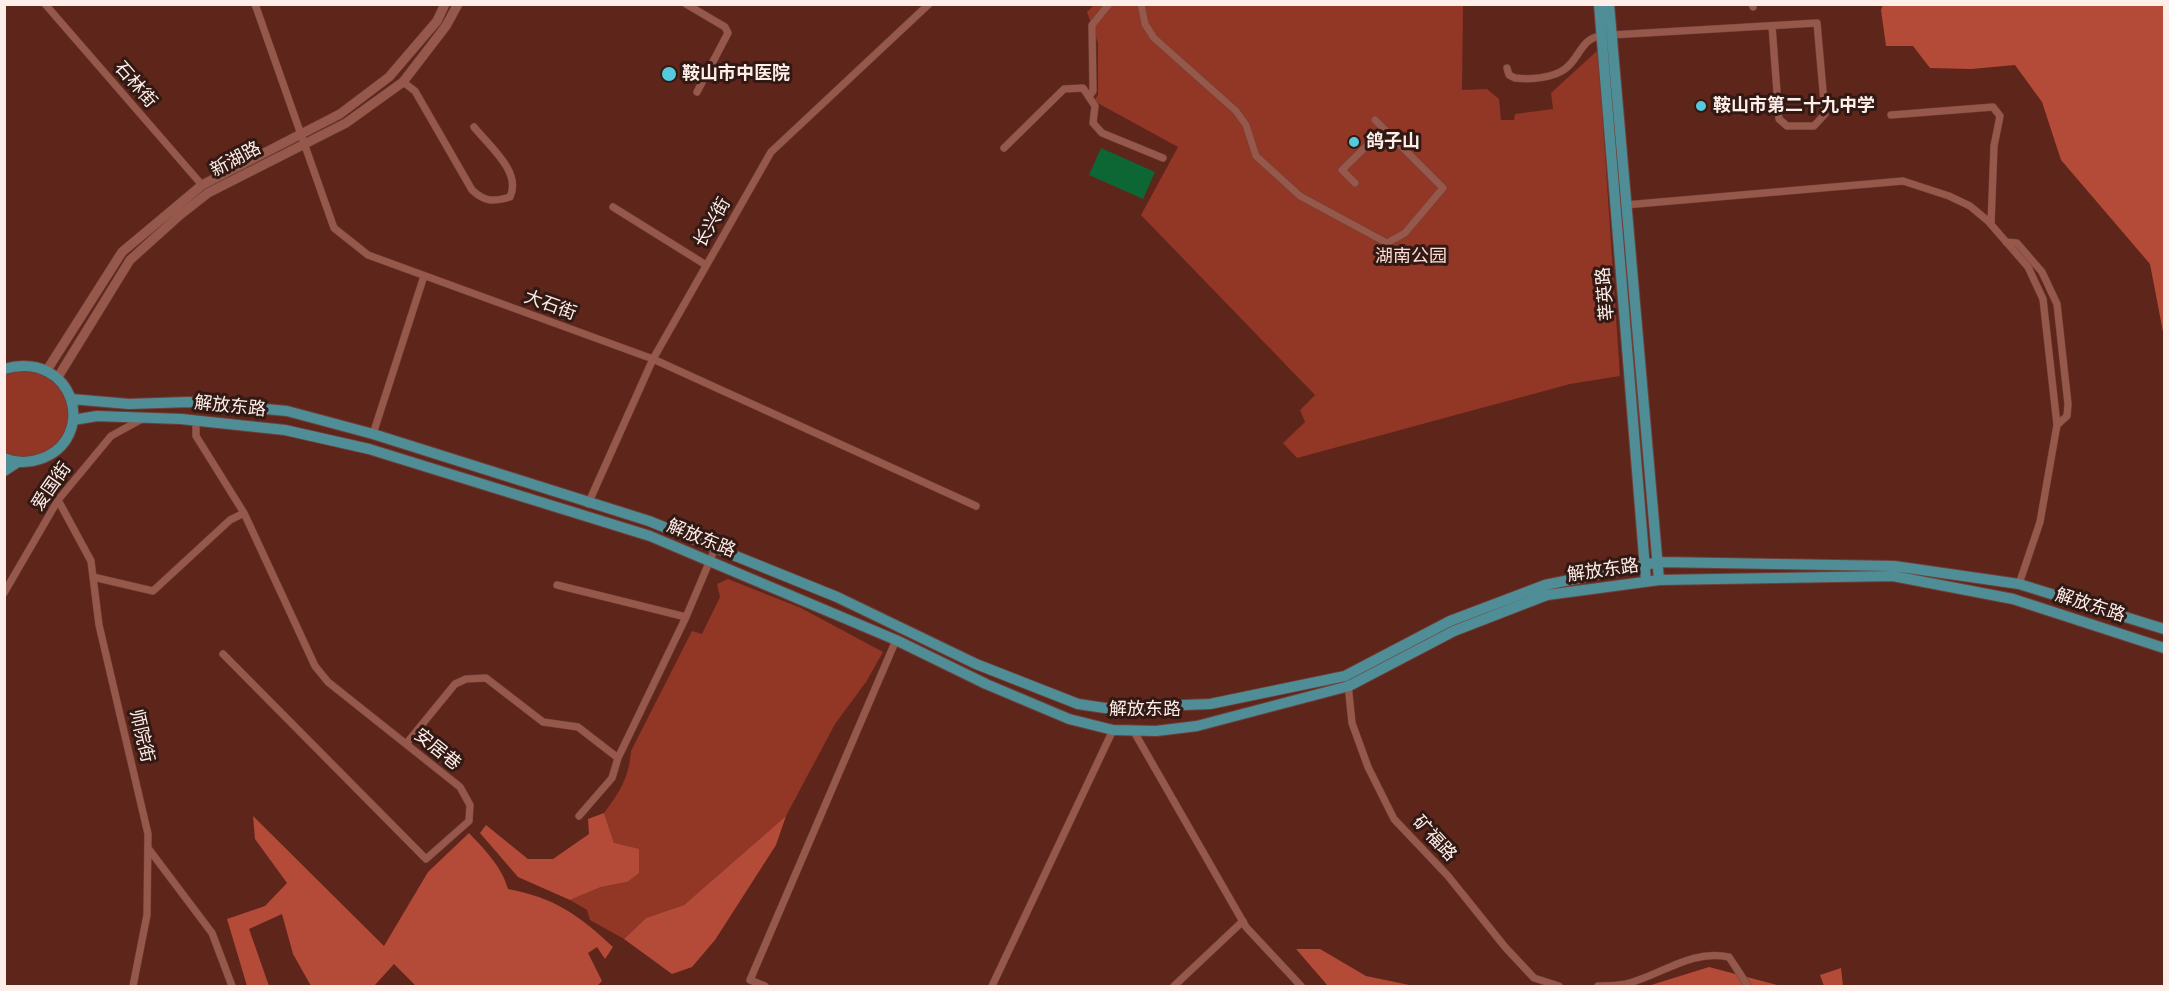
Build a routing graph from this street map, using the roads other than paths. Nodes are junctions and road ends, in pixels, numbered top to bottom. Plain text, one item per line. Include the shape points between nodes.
1 (45, 4) edge
2 (255, 4) edge
3 (445, 4) edge
4 (458, 4) edge
5 (686, 4) edge
6 (929, 4) edge
7 (1109, 4) edge
8 (1141, 4) edge
9 (1599, 4) edge
10 (1609, 4) edge
11 (1772, 26) junction
12 (1606, 35) junction
13 (1507, 68) dead end
14 (403, 82) junction
15 (697, 92) dead end
16 (1089, 95) junction
17 (1891, 115) dead end
18 (1375, 120) dead end
19 (474, 127) dead end
20 (1384, 129) junction
21 (299, 134) junction
22 (303, 144) junction
23 (1004, 148) dead end
24 (1163, 158) dead end
25 (1355, 183) dead end
26 (202, 184) junction
27 (1625, 205) junction
28 (613, 207) dead end
29 (1991, 224) junction
30 (2006, 242) junction
31 (706, 265) junction
32 (424, 276) junction
33 (653, 359) junction
34 (4, 369) edge
35 (47, 370) junction
36 (58, 377) junction
37 (71, 399) junction
38 (144, 418) junction
39 (73, 420) junction
40 (196, 420) junction
41 (2057, 425) junction
42 (373, 434) junction
43 (4, 458) edge
44 (18, 462) junction
45 (4, 471) edge
46 (58, 500) junction
47 (588, 504) junction
48 (976, 506) dead end
49 (244, 513) junction
50 (716, 546) junction
51 (711, 560) junction
52 (1659, 562) junction
53 (1646, 565) junction
54 (93, 577) junction
55 (1659, 580) junction
56 (1646, 581) junction
57 (2019, 584) junction
58 (557, 585) dead end
59 (4, 592) edge
60 (687, 617) junction
61 (2164, 629) edge
62 (896, 640) junction
63 (2164, 648) edge
64 (223, 654) dead end
65 (1347, 681) junction
66 (1113, 730) junction
67 (1133, 730) junction
68 (406, 744) junction
69 (618, 758) junction
70 (579, 816) dead end
71 (148, 848) junction
72 (1243, 921) junction
73 (133, 987) edge
74 (232, 987) edge
75 (765, 987) edge
76 (992, 987) edge
77 (1174, 987) edge
78 (1301, 987) edge
79 (1558, 987) edge
80 (1598, 987) edge
81 (1748, 987) edge

1 - 26 street, 石林街
2 - 21 street, 大石街
3 - 21 main road, 新湖路 via 437,21 389,77 340,114
4 - 14 main road, 新湖路
5 - 15 street via 725,27 728,33
6 - 31 street, 长兴街 via 771,152
7 - 16 street via 1092,25 1093,92
8 - 20 street via 1145,24 1154,38 1236,111 1246,126 1256,156 1300,196 1387,243 1405,233 1443,188
9 - 12 main road, 莘英路
10 - 12 main road, 莘英路
11 - 11 street via 1817,23 1825,114 1814,126 1787,126 1779,119
11 - 12 street
12 - 13 street via 1587,40 1566,69 1556,74 1515,78
12 - 27 main road, 莘英路
12 - 53 main road, 莘英路
14 - 19 street via 415,91 472,190 482,200 510,197 514,188 511,173
14 - 22 main road, 新湖路 via 346,123
16 - 23 street via 1083,88 1064,89
16 - 24 street via 1095,106 1093,123 1102,133
17 - 29 street via 1993,108 2000,116 1994,146
18 - 20 street
20 - 25 street via 1342,170
21 - 22 street, 大石街
21 - 26 main road, 新湖路
22 - 32 street, 大石街 via 334,228 368,255
22 - 36 main road, 新湖路 via 208,193 130,260
26 - 35 main road, 新湖路 via 122,252
27 - 29 street via 1903,181 1970,206
27 - 52 main road, 莘英路
28 - 31 street
29 - 30 street
30 - 41 street via 2028,267 2043,299
30 - 41 street via 2017,243 2042,272 2057,304 2068,404 2067,416
31 - 33 street, 长兴街
32 - 33 street, 大石街
32 - 42 street
33 - 47 street, 长兴街
33 - 48 street, 大石街
34 - 35 main road via 32,365
35 - 36 main road
36 - 37 main road
37 - 39 main road
37 - 42 main road, 解放东路 via 129,404 189,402 286,411
38 - 39 main road, 解放东路 via 97,416
38 - 40 main road, 解放东路
38 - 46 street, 爱国街 via 111,436
39 - 44 main road via 64,441 48,457
40 - 49 street, 安居巷 via 196,436
40 - 51 main road, 解放东路 via 285,430 369,449 650,536
41 - 57 street via 2040,522
42 - 47 main road, 解放东路
43 - 44 main road
44 - 45 main road
46 - 54 street, 师院街 via 92,561
46 - 59 street, 爱国街
47 - 50 main road, 解放东路
49 - 54 street via 230,520 153,591
49 - 68 street, 安居巷 via 315,666 328,682
50 - 51 street
50 - 65 main road, 解放东路 via 837,597 976,664 1078,704 1121,709 1209,704
51 - 60 street
51 - 62 main road, 解放东路
52 - 53 main road, 解放东路
52 - 55 main road, 莘英路
52 - 57 main road, 解放东路 via 1894,566
53 - 56 main road, 莘英路
53 - 65 main road, 解放东路 via 1545,585 1450,621
54 - 71 street, 师院街 via 99,625 148,834
55 - 56 main road, 解放东路
55 - 63 main road, 解放东路 via 1893,576 2013,599
56 - 65 main road, 解放东路 via 1547,595 1454,631
57 - 61 main road, 解放东路
58 - 60 street
60 - 69 street
62 - 66 main road, 解放东路 via 1069,719
62 - 75 street via 750,980
64 - 68 street, 安居巷 via 426,859 469,821 470,805 460,787
65 - 67 main road, 解放东路 via 1197,726
65 - 79 street, 矿福路 via 1352,723 1394,819 1449,876 1534,978
66 - 67 main road, 解放东路
66 - 76 street
67 - 72 street
68 - 69 street via 455,684 486,678 543,722 578,727
69 - 70 street via 612,778
71 - 73 street, 师院街 via 147,915
71 - 74 street via 212,933
72 - 77 street
72 - 78 street
80 - 81 street via 1626,984 1679,961 1713,954 1729,957

